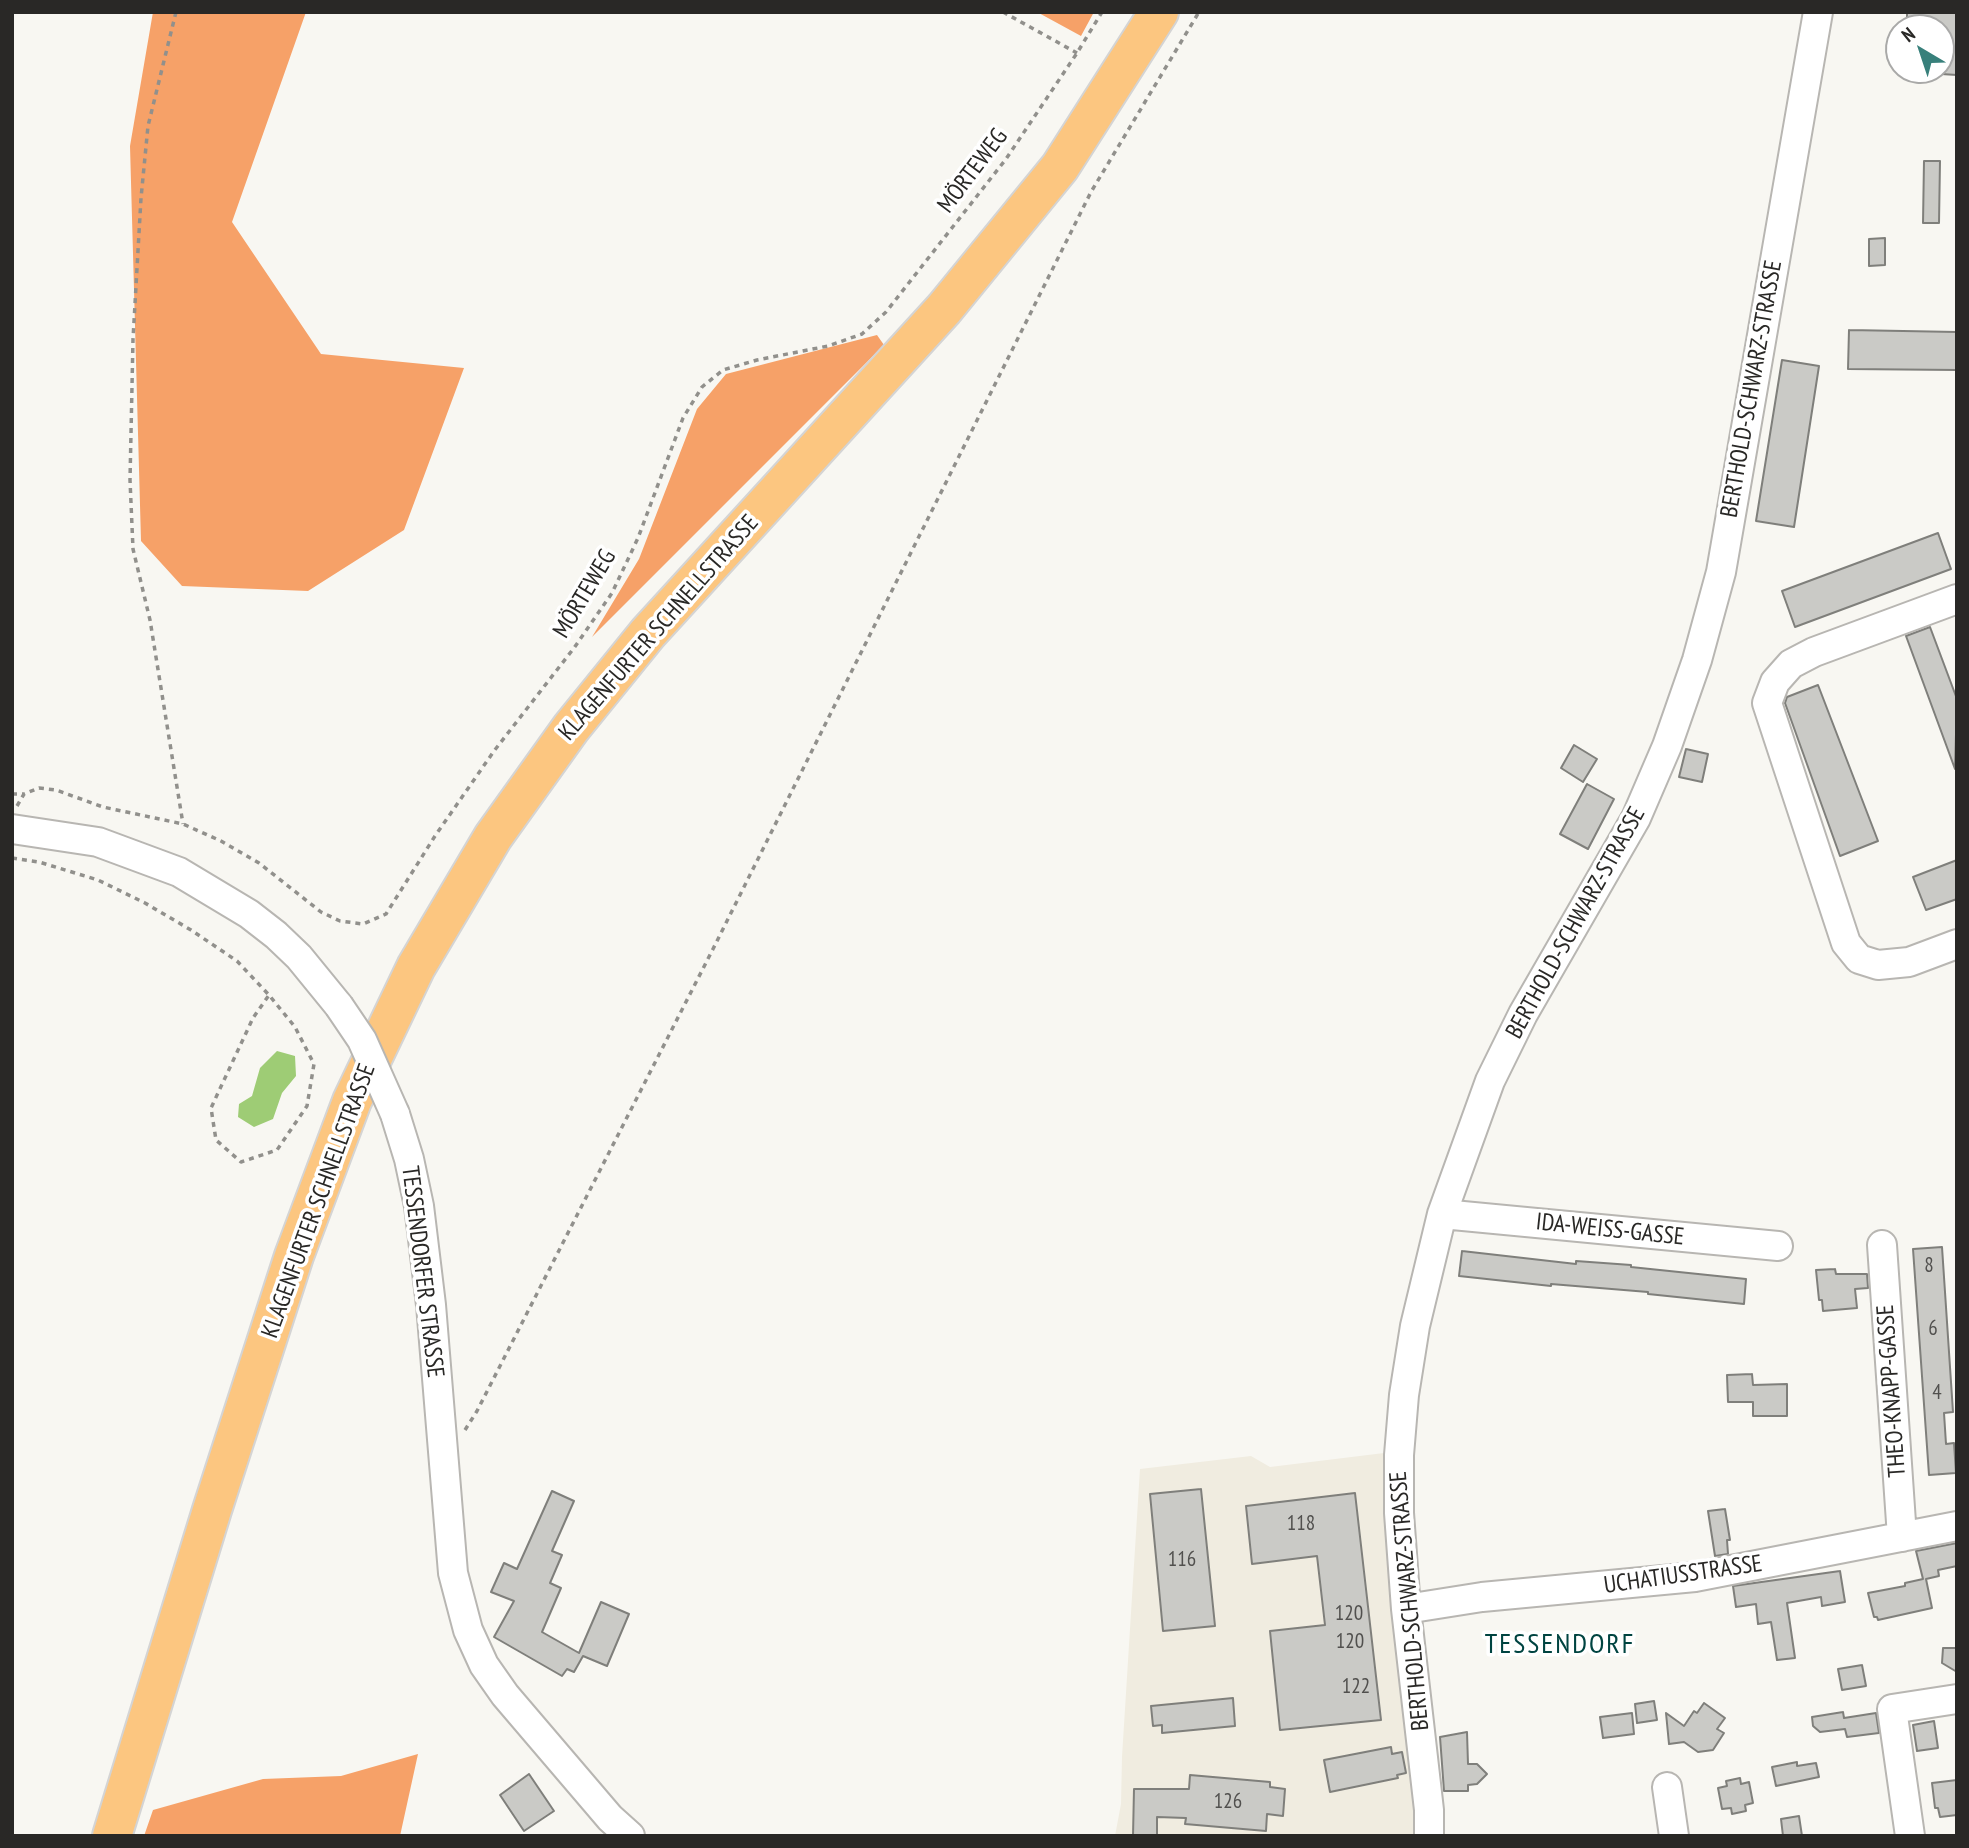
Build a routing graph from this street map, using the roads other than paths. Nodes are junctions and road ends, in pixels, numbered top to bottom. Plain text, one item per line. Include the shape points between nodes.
1 (1159, 12) edge
2 (1818, 12) edge
3 (1957, 599) edge
4 (13, 829) edge
5 (1957, 944) edge
6 (1443, 1214) junction
7 (1882, 1245) dead end
8 (1778, 1247) dead end
9 (1957, 1526) edge
10 (1902, 1537) junction
11 (1406, 1609) junction
12 (1957, 1699) edge
13 (1667, 1787) dead end
14 (611, 1830) edge
15 (112, 1836) edge
16 (1429, 1836) edge
17 (1674, 1836) edge
18 (1910, 1836) edge

1 - 15 highway, KLAGENFURTER SCHNELLSTRASSE via 1060,167 977,269 648,634 571,728 493,837 415,967 352,1101 294,1256
2 - 6 street, BERTHOLD-SCHWARZ-STRASSE via 1721,572 1696,660 1636,818 1523,1014 1490,1082
3 - 5 street via 1791,664 1775,682 1767,703 1846,943 1859,958 1878,965 1909,962
4 - 14 street, TESSENDORFER STRASSE, bridge via 98,842 179,872 249,914 299,957 362,1040 395,1114 419,1206 453,1573 468,1630 505,1695
6 - 8 street, IDA-WEISS-GASSE
6 - 11 street, BERTHOLD-SCHWARZ-STRASSE via 1415,1326 1404,1395 1399,1513
7 - 10 street, THEO-KNAPP-GASSE
9 - 10 street, UCHATIUSSTRASSE
10 - 11 street, UCHATIUSSTRASSE via 1695,1577
11 - 16 street, BERTHOLD-SCHWARZ-STRASSE via 1430,1810
12 - 18 street via 1892,1709
13 - 17 street

